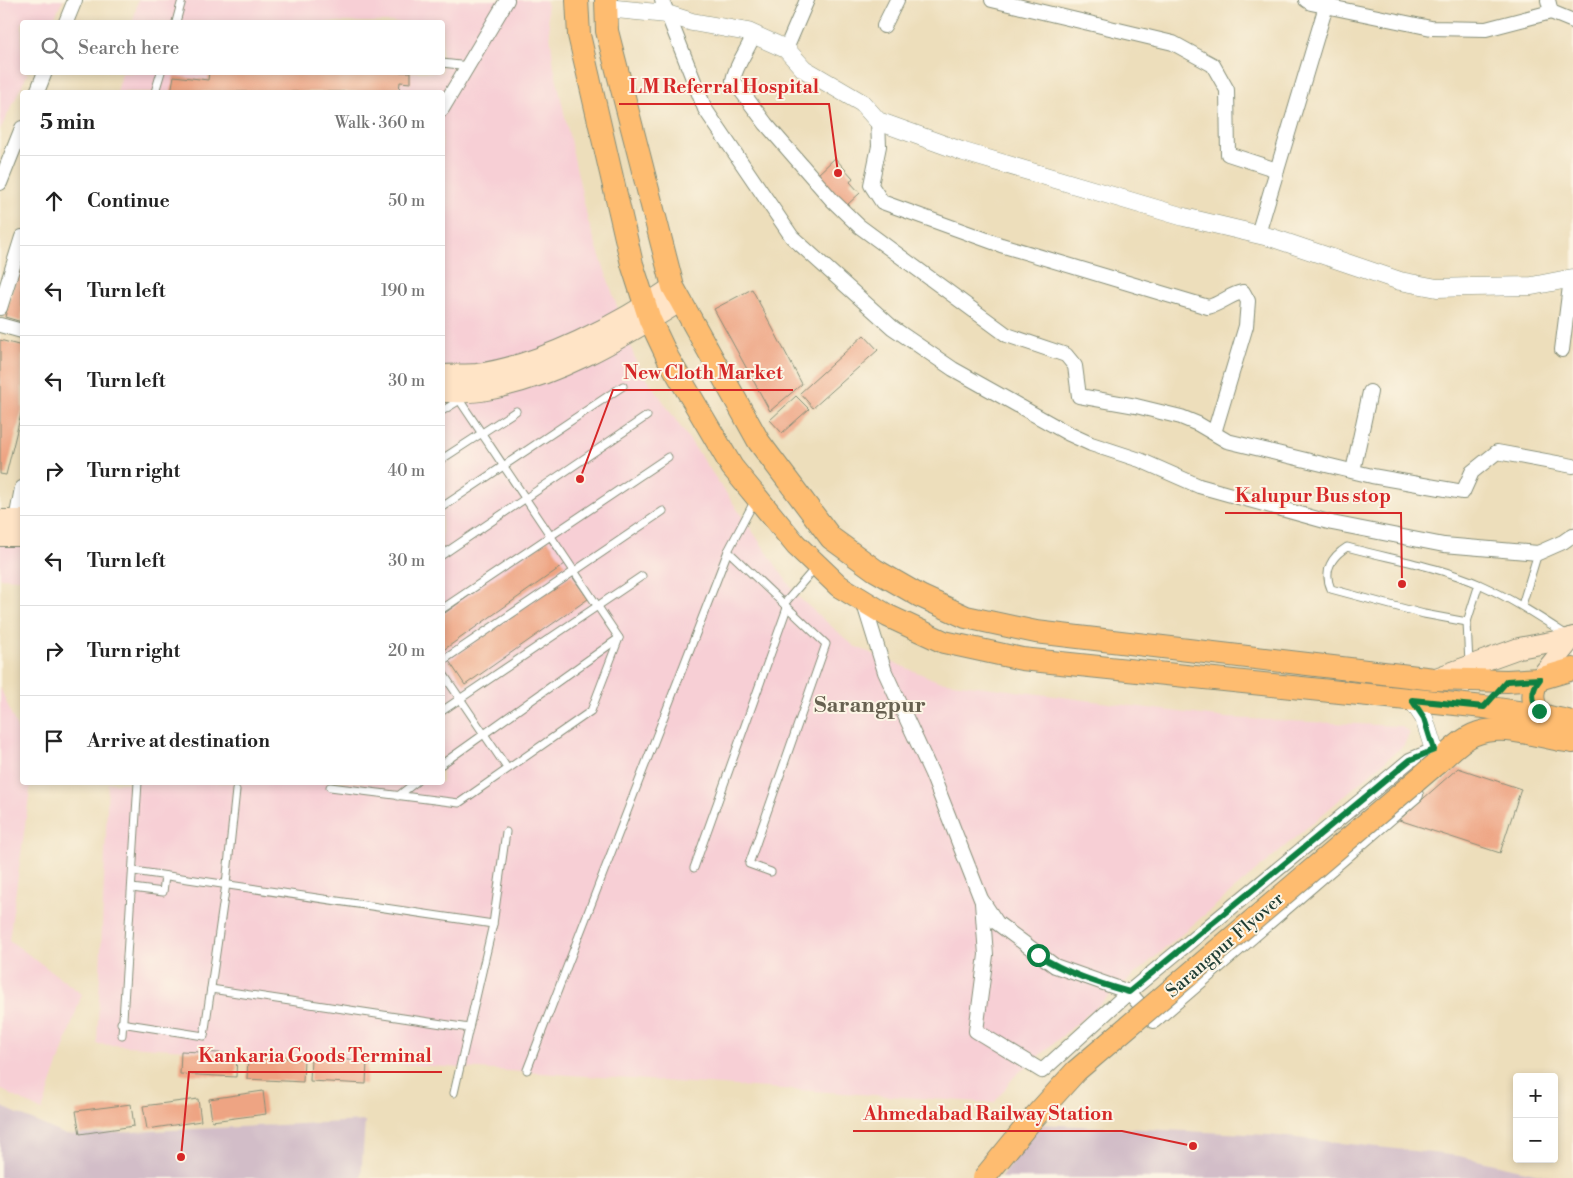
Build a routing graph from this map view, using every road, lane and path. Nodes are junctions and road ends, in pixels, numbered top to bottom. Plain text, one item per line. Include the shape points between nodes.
1 (75, 0) edge
2 (182, 0) edge
3 (507, 0) edge
4 (577, 0) edge
5 (806, 0) edge
6 (897, 0) edge
7 (992, 0) edge
8 (1306, 0) edge
9 (606, 4) edge
10 (1326, 6) junction
11 (1549, 6) edge
12 (664, 7) edge
13 (67, 20) edge
14 (177, 20) edge
15 (1573, 21) edge
16 (884, 26) dead end
17 (754, 34) junction
18 (786, 49) junction
19 (445, 63) edge
20 (469, 66) junction
21 (45, 75) edge
22 (160, 75) edge
23 (38, 90) edge
24 (156, 90) edge
25 (445, 104) edge
26 (878, 121) junction
27 (20, 133) edge
28 (1277, 170) junction
29 (0, 183) edge
30 (1258, 234) junction
31 (20, 243) edge
32 (1572, 278) edge
33 (677, 294) junction
34 (0, 308) edge
35 (648, 313) junction
36 (0, 325) edge
37 (20, 330) edge
38 (1562, 350) dead end
39 (445, 375) edge
40 (623, 386) dead end
41 (1370, 392) dead end
42 (452, 395) edge
43 (445, 406) edge
44 (516, 411) dead end
45 (646, 416) dead end
46 (482, 433) junction
47 (1214, 433) junction
48 (445, 457) edge
49 (668, 457) dead end
50 (1573, 466) edge
51 (505, 467) junction
52 (1354, 471) junction
53 (757, 497) junction
54 (20, 498) edge
55 (526, 499) junction
56 (445, 505) edge
57 (663, 511) dead end
58 (15, 524) edge
59 (1573, 535) edge
60 (0, 536) edge
61 (552, 537) junction
62 (728, 551) junction
63 (445, 553) edge
64 (1538, 553) junction
65 (817, 565) junction
66 (574, 571) junction
67 (642, 576) dead end
68 (1479, 584) junction
69 (863, 601) junction
70 (1522, 605) junction
71 (786, 606) junction
72 (445, 607) edge
73 (598, 607) junction
74 (1467, 622) junction
75 (619, 638) junction
76 (1572, 638) edge
77 (445, 659) edge
78 (1469, 665) junction
79 (1573, 668) edge
80 (445, 676) edge
81 (1434, 679) junction
82 (1540, 679) junction
83 (1507, 681) junction
84 (461, 699) junction
85 (1412, 700) junction
86 (1484, 707) junction
87 (445, 709) edge
88 (1545, 716) junction
89 (1573, 723) edge
90 (1474, 730) junction
91 (484, 734) junction
92 (1573, 742) edge
93 (1435, 757) junction
94 (445, 762) edge
95 (507, 768) junction
96 (138, 785) edge
97 (333, 785) edge
98 (412, 785) edge
99 (236, 790) dead end
100 (398, 796) junction
101 (506, 832) dead end
102 (694, 868) dead end
103 (134, 871) junction
104 (771, 872) dead end
105 (165, 876) junction
106 (226, 884) junction
107 (132, 888) junction
108 (982, 899) junction
109 (493, 924) junction
110 (211, 988) junction
111 (1129, 992) junction
112 (121, 1023) junction
113 (469, 1028) junction
114 (122, 1035) dead end
115 (527, 1070) dead end
116 (454, 1093) dead end
117 (984, 1178) edge

1 - 13 street
2 - 14 lane
3 - 20 street
4 - 35 main road via 579,35 632,264
5 - 18 street
6 - 16 street
7 - 28 street via 1173,43 1213,65 1226,90 1228,154
8 - 10 street
9 - 12 street
9 - 33 main road via 606,31
10 - 11 street via 1431,28 1465,29 1486,29
10 - 28 street
11 - 15 street
12 - 17 street via 692,22
12 - 64 street via 706,109 792,237 893,328 953,369 1069,434 1199,486 1377,533 1444,545
17 - 18 street
17 - 47 street via 733,80 766,124 859,226 1007,335 1066,355 1075,366 1079,396 1166,412
18 - 26 street via 804,69 862,104
19 - 20 lane
20 - 25 street
21 - 23 street
22 - 24 lane
26 - 30 street via 964,152 1184,218
26 - 47 street via 879,146 871,185 882,202 1001,245 1208,307 1243,292 1248,301 1246,326
27 - 29 street
28 - 30 street
30 - 32 street via 1400,281 1436,288 1532,286
31 - 34 street
32 - 38 street
33 - 35 main road
33 - 81 main road via 759,442 831,538 875,570 920,596 966,617 1036,632
35 - 39 main road via 531,360 477,374
35 - 42 main road via 601,349 537,377
35 - 53 main road via 668,358 732,467
36 - 37 street
40 - 51 lane
41 - 52 street
42 - 43 lane
42 - 46 lane
44 - 46 lane
45 - 55 lane
46 - 48 lane
46 - 51 lane
47 - 52 street via 1227,441
49 - 61 lane
50 - 52 street via 1497,452 1472,472 1463,492
51 - 55 lane
51 - 56 lane
53 - 62 lane
53 - 65 main road via 796,545
54 - 58 street
55 - 61 lane
55 - 63 lane
57 - 66 lane
58 - 60 main road
59 - 64 street
61 - 66 lane
61 - 72 lane
62 - 71 lane
62 - 115 lane
64 - 70 lane
65 - 69 main road via 839,586
65 - 71 lane
66 - 73 lane
66 - 77 lane
67 - 73 lane
68 - 70 lane
68 - 74 lane
68 - 74 lane via 1347,547 1333,559 1327,570 1331,588 1424,614
69 - 85 main road via 944,642 1022,659
69 - 108 street via 885,672 932,774
70 - 76 lane
71 - 102 lane
71 - 104 lane via 826,644 749,864
73 - 75 lane
73 - 84 lane
74 - 78 lane
75 - 91 lane
75 - 95 lane via 591,711
76 - 78 main road via 1519,648
76 - 82 main road
78 - 81 main road
79 - 82 main road
80 - 84 lane
81 - 83 main road
82 - 83 main road
82 - 88 main road via 1532,696 1535,706
83 - 86 main road, Sarangpur Flyover
84 - 87 lane
84 - 91 lane
85 - 86 main road
85 - 93 street via 1424,718
86 - 88 main road
86 - 90 main road, Sarangpur Flyover
88 - 89 main road
90 - 92 main road via 1516,732
90 - 93 main road, Sarangpur Flyover
90 - 111 street via 1460,757 1154,1021
91 - 94 lane
91 - 95 lane
93 - 111 street via 1410,760
93 - 117 main road, Sarangpur Flyover, bridge via 1076,1071
95 - 100 lane via 459,803
96 - 103 lane
97 - 100 lane via 330,787
98 - 100 lane
99 - 106 lane
101 - 109 lane
103 - 105 lane
103 - 107 lane
105 - 106 lane
105 - 107 lane via 163,892
106 - 109 lane
106 - 110 lane
107 - 112 lane
108 - 111 street via 997,923 1049,963
108 - 111 street via 986,955 976,1031 1042,1071
109 - 113 lane
110 - 112 lane via 204,1036
110 - 113 lane
112 - 114 lane
113 - 116 lane

